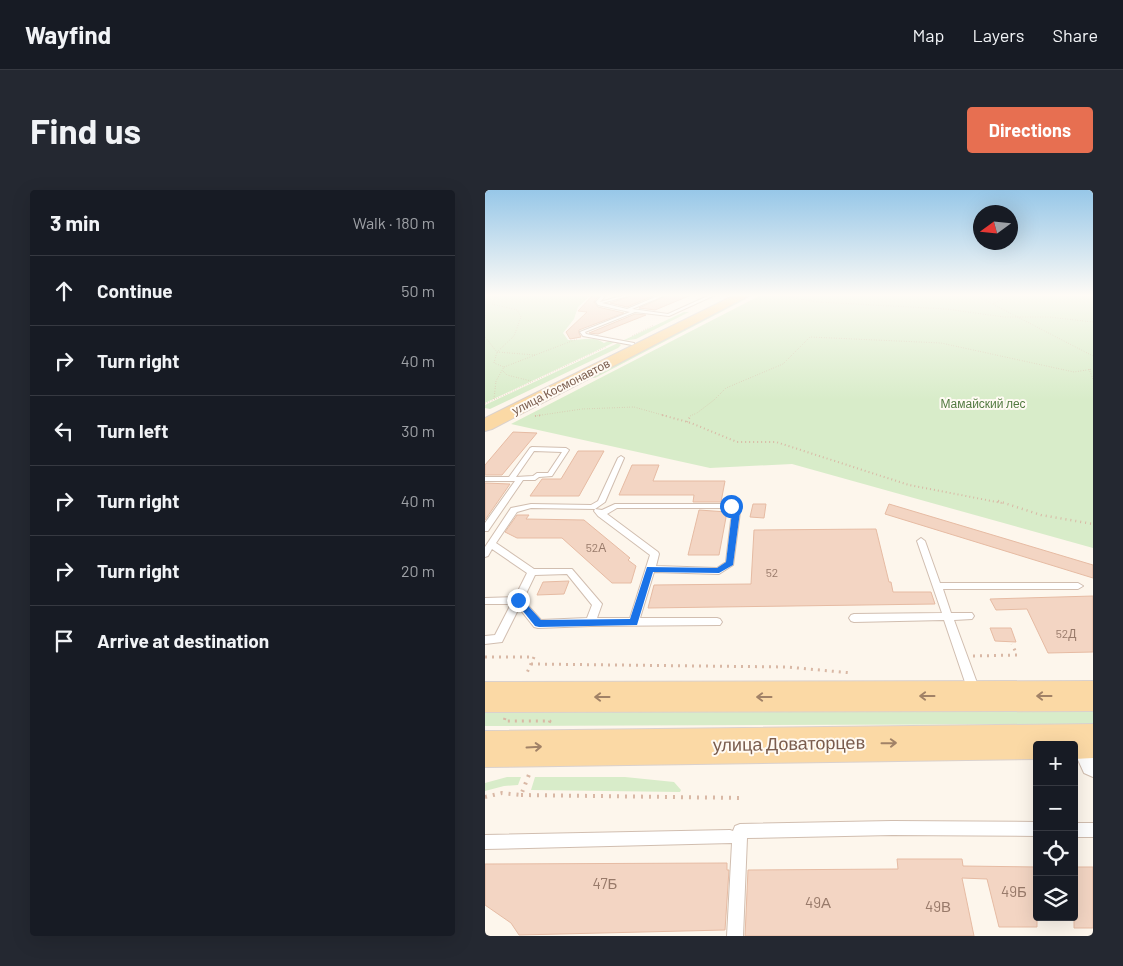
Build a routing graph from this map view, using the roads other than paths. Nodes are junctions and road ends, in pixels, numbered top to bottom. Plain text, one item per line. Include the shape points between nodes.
1 (588, 330) edge
2 (655, 330) edge
3 (675, 330) edge
4 (625, 343) junction
5 (485, 416) edge
6 (485, 425) edge
7 (621, 458) dead end
8 (521, 478) junction
9 (485, 479) edge
10 (511, 479) junction
11 (593, 507) junction
12 (601, 514) junction
13 (485, 529) edge
14 (921, 541) dead end
15 (491, 544) junction
16 (485, 554) edge
17 (650, 569) junction
18 (532, 572) junction
19 (937, 586) junction
20 (1078, 586) dead end
21 (518, 600) junction
22 (485, 601) edge
23 (947, 616) junction
24 (969, 616) dead end
25 (854, 618) dead end
26 (591, 622) junction
27 (634, 622) junction
28 (717, 622) dead end
29 (485, 640) edge
30 (976, 696) junction
31 (1093, 696) edge
32 (485, 697) edge
33 (485, 749) edge
34 (1089, 749) edge
35 (1033, 829) edge
36 (1078, 830) edge
37 (1093, 830) edge
38 (730, 837) dead end
39 (485, 842) edge
40 (735, 936) edge

1 - 4 lane via 582,332
2 - 4 main road, улица Космонавтов
3 - 6 main road, улица Космонавтов
4 - 5 main road, улица Космонавтов
7 - 11 lane via 601,502
8 - 10 lane
8 - 10 lane via 550,475 566,450 532,450
8 - 13 lane
9 - 10 lane
11 - 12 lane
11 - 15 lane via 531,506 514,510
12 - 17 lane via 655,554
12 - 17 lane via 615,506 731,506 736,512 730,563 719,571
14 - 19 lane
15 - 16 lane
15 - 18 lane
17 - 27 lane
18 - 21 lane
18 - 26 lane via 569,571 597,604
19 - 20 lane
19 - 23 lane
21 - 22 lane
21 - 26 lane via 539,624
21 - 29 lane via 498,639
23 - 24 lane
23 - 25 lane
23 - 30 lane
26 - 27 lane
27 - 28 lane
31 -> 30 main road
30 -> 32 main road
33 -> 34 main road, улица Доваторцев via 541,746
35 - 40 lane via 740,831
36 - 37 lane
38 - 39 lane

